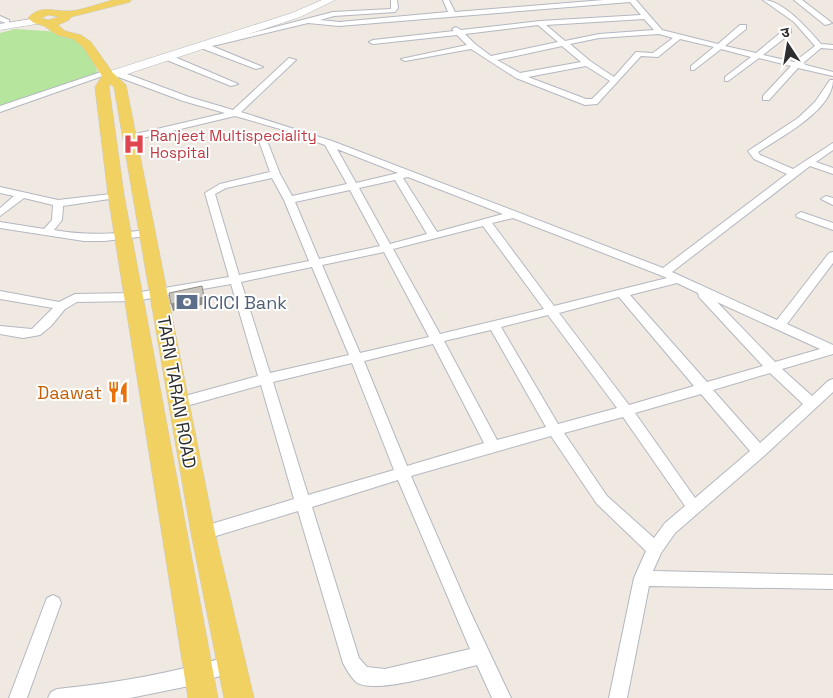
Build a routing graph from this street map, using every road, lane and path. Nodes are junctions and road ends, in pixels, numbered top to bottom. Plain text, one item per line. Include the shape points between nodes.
1 (106, 0) edge
2 (126, 0) edge
3 (330, 0) edge
4 (394, 0) edge
5 (446, 0) edge
6 (766, 0) edge
7 (797, 0) edge
8 (612, 1) edge
9 (570, 2) edge
10 (453, 15) junction
11 (61, 16) junction
12 (438, 16) junction
13 (646, 16) junction
14 (41, 20) junction
15 (313, 20) junction
16 (445, 22) dead end
17 (2, 23) edge
18 (540, 24) junction
19 (828, 24) dead end
20 (453, 27) dead end
21 (743, 27) dead end
22 (788, 31) dead end
23 (460, 32) junction
24 (659, 32) junction
25 (77, 37) junction
26 (679, 37) junction
27 (373, 42) dead end
28 (563, 44) junction
29 (204, 46) junction
30 (472, 46) junction
31 (719, 46) junction
32 (819, 46) junction
33 (833, 46) edge
34 (193, 49) junction
35 (758, 56) junction
36 (167, 57) junction
37 (292, 60) dead end
38 (405, 60) dead end
39 (490, 60) junction
40 (587, 63) junction
41 (796, 66) junction
42 (259, 67) dead end
43 (694, 68) dead end
44 (833, 74) edge
45 (519, 76) junction
46 (111, 79) junction
47 (728, 79) dead end
48 (615, 81) junction
49 (833, 82) edge
50 (234, 84) dead end
51 (766, 98) dead end
52 (0, 109) edge
53 (235, 113) junction
54 (130, 138) junction
55 (262, 138) dead end
56 (329, 143) junction
57 (833, 146) edge
58 (808, 162) junction
59 (833, 171) edge
60 (794, 173) junction
61 (275, 174) junction
62 (403, 176) junction
63 (353, 186) junction
64 (0, 190) edge
65 (22, 195) junction
66 (116, 195) junction
67 (288, 200) junction
68 (58, 203) junction
69 (0, 213) edge
70 (512, 215) junction
71 (801, 215) dead end
72 (486, 223) junction
73 (0, 225) edge
74 (833, 227) edge
75 (47, 232) junction
76 (147, 233) junction
77 (124, 236) junction
78 (434, 236) junction
79 (386, 248) junction
80 (833, 255) edge
81 (315, 263) junction
82 (664, 273) junction
83 (679, 279) junction
84 (234, 280) junction
85 (698, 289) junction
86 (158, 292) junction
87 (622, 293) junction
88 (0, 295) edge
89 (135, 297) junction
90 (61, 306) junction
91 (551, 310) junction
92 (494, 325) junction
93 (778, 326) junction
94 (0, 330) edge
95 (437, 339) junction
96 (832, 350) edge
97 (356, 358) junction
98 (772, 367) junction
99 (266, 379) junction
100 (833, 384) edge
101 (704, 388) junction
102 (179, 403) junction
103 (812, 404) junction
104 (626, 411) junction
105 (556, 429) junction
106 (493, 446) junction
107 (759, 452) junction
108 (402, 473) junction
109 (303, 503) junction
110 (694, 508) junction
111 (203, 533) junction
112 (655, 549) junction
113 (642, 578) junction
114 (833, 582) edge
115 (53, 603) dead end
116 (480, 656) junction
117 (232, 664) junction
118 (199, 675) junction
119 (18, 698) edge
120 (57, 698) edge
121 (203, 698) edge
122 (239, 698) edge
123 (502, 698) edge
124 (618, 698) edge

1 - 11 main road
2 - 11 main road
3 - 34 main road via 296,15
4 - 15 street via 393,11 333,14
5 - 10 street
6 - 32 street via 796,21
7 - 19 street
8 - 9 street
8 - 13 street via 632,0
9 - 10 street
10 - 12 street
11 - 14 main road
11 - 25 main road via 75,30
12 - 15 street via 339,24
12 - 16 street
13 - 18 street
13 - 24 street
14 - 17 main road
14 - 25 main road via 61,33
15 - 29 street
18 - 23 street
18 - 28 street
20 - 23 street
21 - 31 street
22 - 35 street
23 - 27 street
23 - 30 street
24 - 26 street
24 - 28 street via 600,36
25 - 46 main road via 87,45
26 - 31 street
26 - 48 street via 655,55 639,54
28 - 39 street
28 - 40 street
29 - 34 street
29 - 42 street
30 - 38 street
30 - 39 street
31 - 35 street
31 - 43 street
32 - 33 street
32 - 41 street
34 - 36 main road
35 - 41 street
35 - 47 street
36 - 46 main road
36 - 50 street
37 - 53 street
39 - 45 street
40 - 45 street
40 - 48 street
41 - 44 street
41 - 51 street
45 - 48 street via 590,103
46 - 52 street
46 - 53 street
46 - 54 main road, TARN TARAN ROAD
46 - 66 main road, TARN TARAN ROAD
49 - 60 street via 818,104 801,120 753,151 757,156
53 - 54 street
53 - 56 street
54 - 76 main road, TARN TARAN ROAD
55 - 61 street
56 - 62 street
56 - 63 street
57 - 58 street
58 - 59 street
58 - 60 street
60 - 82 street
61 - 67 street
61 - 84 street via 223,186 210,193
62 - 63 street
62 - 70 street
62 - 78 street
63 - 67 street
63 - 79 street
64 - 65 street
65 - 68 street
65 - 69 street
66 - 68 street
66 - 77 main road, TARN TARAN ROAD
67 - 81 street
68 - 75 street via 57,220
70 - 72 street
70 - 82 street
71 - 74 street
72 - 78 street
72 - 91 street
73 - 75 street
75 - 77 street via 84,238
76 - 77 street
76 - 86 main road, TARN TARAN ROAD
77 - 89 main road, TARN TARAN ROAD
78 - 79 street
79 - 81 street
79 - 95 street
80 - 93 street
81 - 84 street
81 - 97 street
82 - 83 street
83 - 85 street
83 - 87 street
84 - 86 street
84 - 99 street
85 - 93 street
85 - 98 street
86 - 89 street
86 - 102 main road, TARN TARAN ROAD
87 - 91 street
87 - 101 street
88 - 90 street
89 - 90 street via 75,298
89 - 118 main road, TARN TARAN ROAD
90 - 94 street via 44,328 33,334
91 - 92 street
91 - 104 street
92 - 95 street
92 - 105 street
93 - 96 street
95 - 97 street
95 - 106 street
96 - 98 street
97 - 99 street
97 - 108 street
98 - 101 street
98 - 103 street
99 - 102 street
99 - 109 street
100 - 103 street
101 - 104 street
101 - 107 street
102 - 111 main road, TARN TARAN ROAD
103 - 107 street
104 - 105 street
104 - 110 street
105 - 106 street
105 - 112 street via 603,500
106 - 108 street
107 - 110 street
108 - 109 street
108 - 116 street
109 - 111 street
109 - 116 street via 352,663 362,676 385,678
110 - 112 street via 670,528
111 - 117 main road, TARN TARAN ROAD
112 - 113 street
113 - 114 street
113 - 124 street
115 - 119 street
116 - 123 street
117 - 118 street
117 - 122 main road, TARN TARAN ROAD
118 - 120 street
118 - 121 main road, TARN TARAN ROAD

